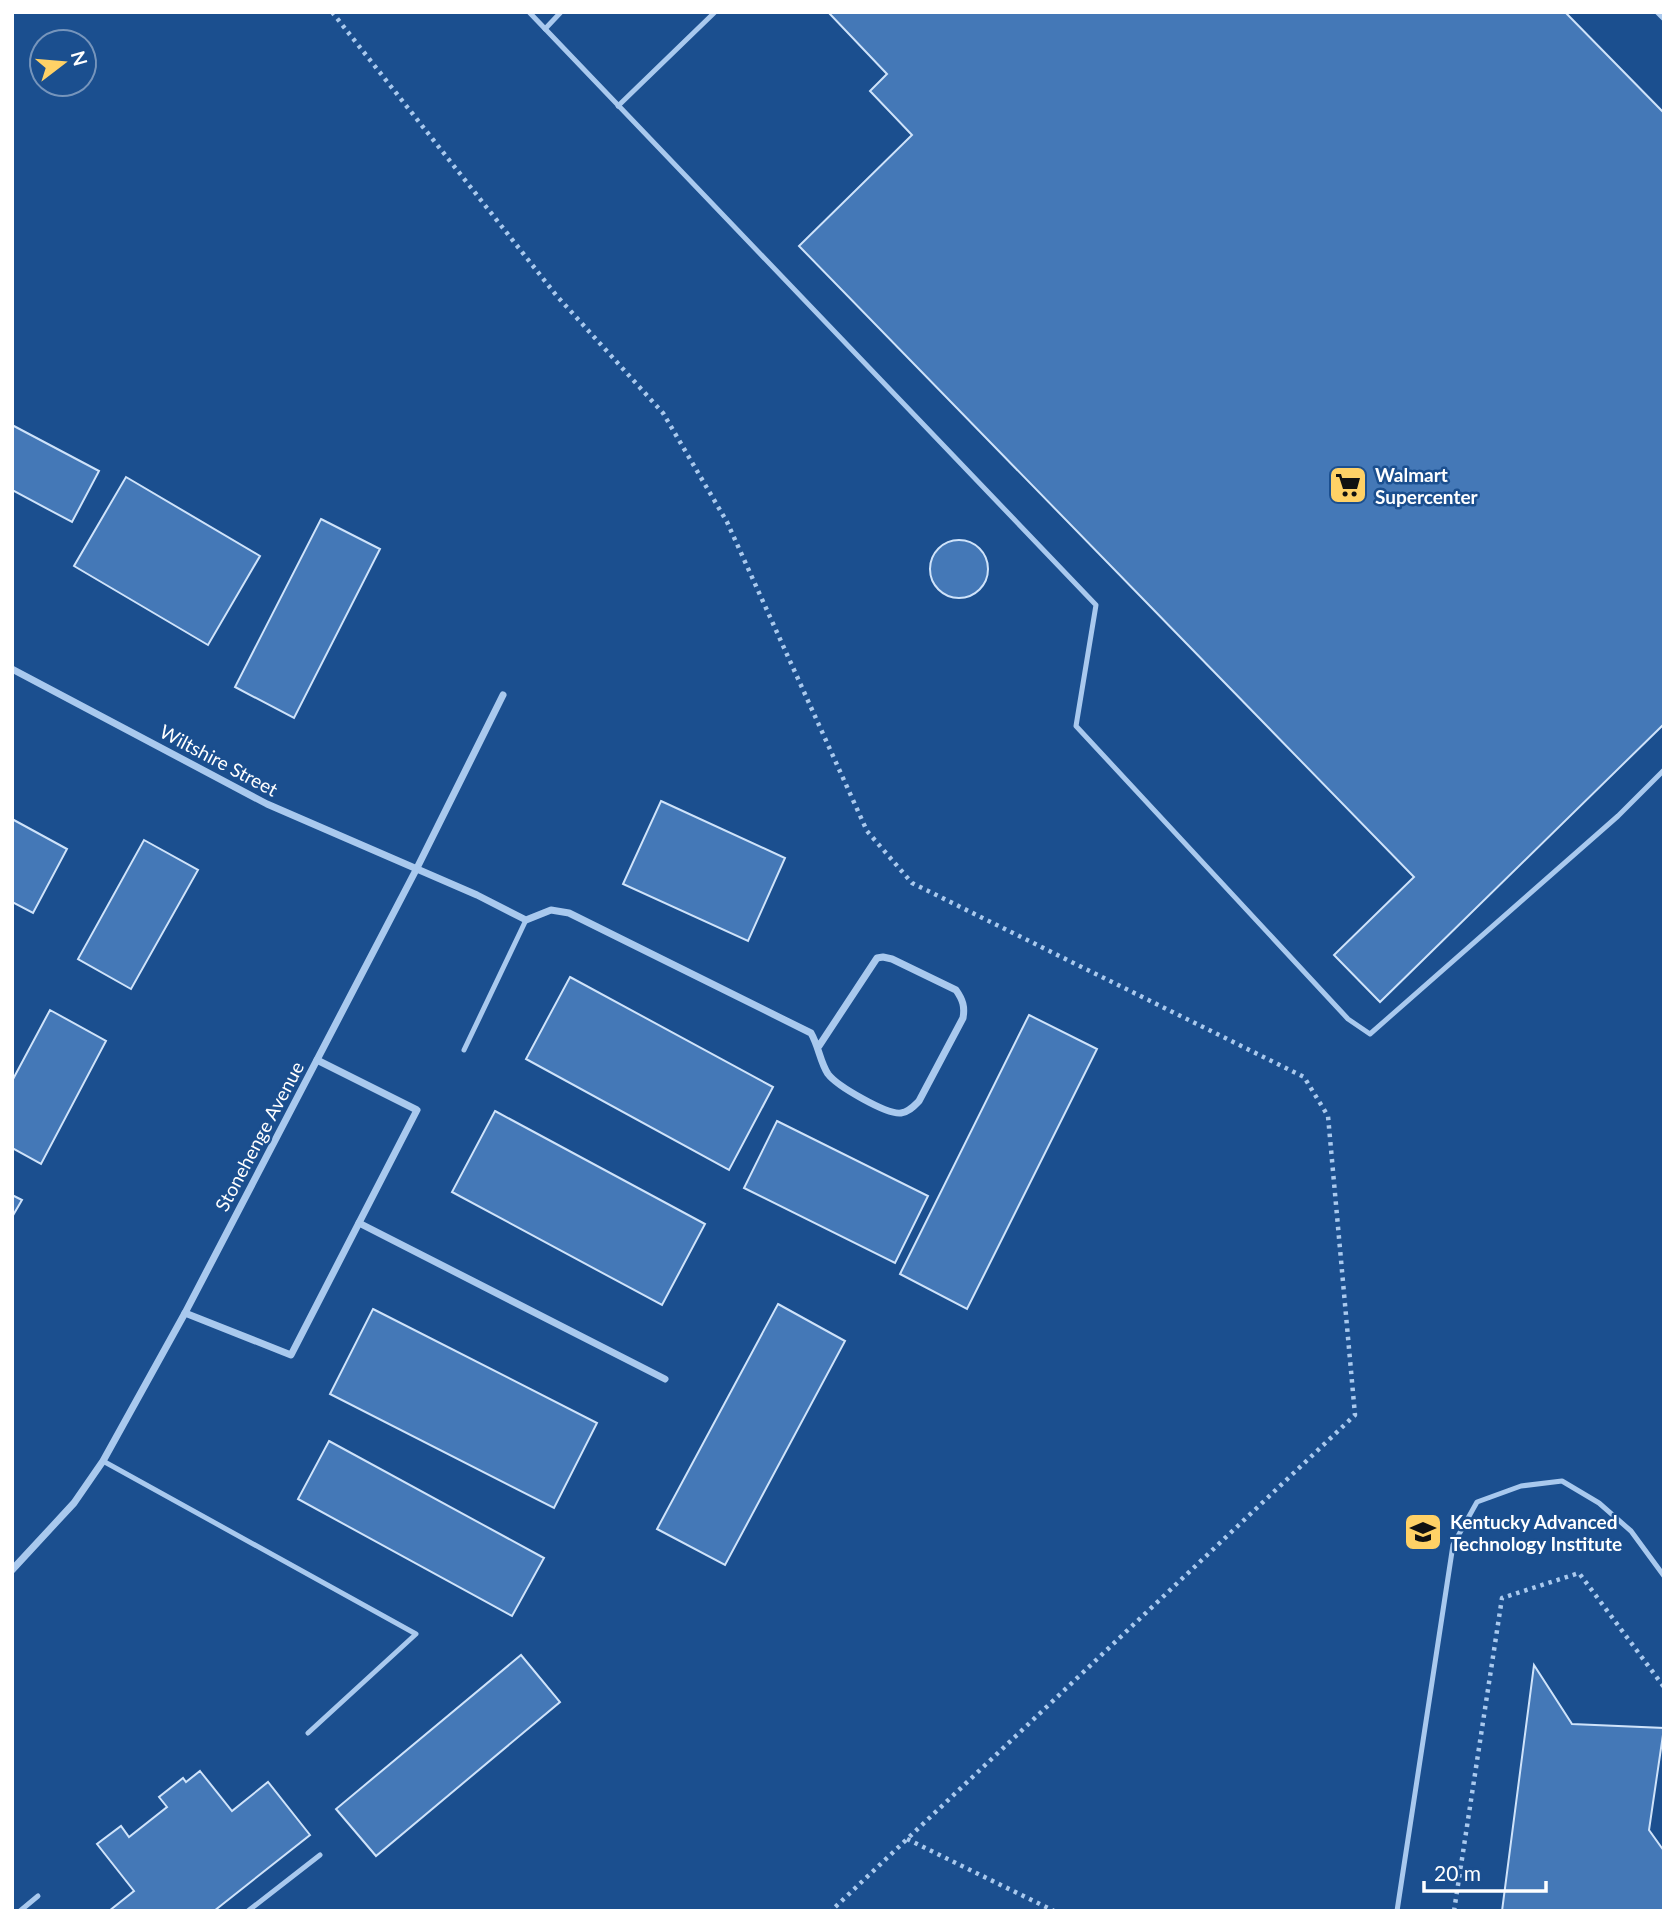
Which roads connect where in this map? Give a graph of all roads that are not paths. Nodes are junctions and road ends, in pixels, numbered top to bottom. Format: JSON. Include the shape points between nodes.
{"nodes":[{"id":1,"x":528,"y":12,"type":"edge"},
{"id":2,"x":561,"y":12,"type":"edge"},
{"id":3,"x":715,"y":12,"type":"edge"},
{"id":4,"x":1657,"y":12,"type":"edge"},
{"id":5,"x":1664,"y":19,"type":"edge"},
{"id":6,"x":545,"y":29,"type":"junction"},
{"id":7,"x":618,"y":106,"type":"junction"},
{"id":8,"x":12,"y":669,"type":"edge"},
{"id":9,"x":503,"y":695,"type":"dead end"},
{"id":10,"x":1664,"y":770,"type":"edge"},
{"id":11,"x":417,"y":868,"type":"junction"},
{"id":12,"x":526,"y":920,"type":"junction"},
{"id":13,"x":819,"y":1046,"type":"junction"},
{"id":14,"x":464,"y":1049,"type":"dead end"},
{"id":15,"x":317,"y":1060,"type":"junction"},
{"id":16,"x":359,"y":1223,"type":"junction"},
{"id":17,"x":184,"y":1313,"type":"junction"},
{"id":18,"x":665,"y":1379,"type":"dead end"},
{"id":19,"x":103,"y":1461,"type":"junction"},
{"id":20,"x":12,"y":1570,"type":"edge"},
{"id":21,"x":1664,"y":1576,"type":"edge"},
{"id":22,"x":308,"y":1733,"type":"dead end"},
{"id":23,"x":320,"y":1856,"type":"dead end"},
{"id":24,"x":38,"y":1896,"type":"dead end"},
{"id":25,"x":20,"y":1911,"type":"edge"},
{"id":26,"x":248,"y":1911,"type":"edge"},
{"id":27,"x":1397,"y":1911,"type":"edge"}],
"edges":[{"from":1,"to":6,"type":"lane"},
{"from":2,"to":6,"type":"lane"},
{"from":3,"to":7,"type":"lane"},
{"from":4,"to":5,"type":"lane"},
{"from":6,"to":7,"type":"lane"},
{"from":7,"to":10,"type":"lane","via":[[1096,605],[1076,726],[1348,1019],[1370,1034]]},
{"from":8,"to":11,"type":"street","name":"Wiltshire Street","via":[[267,804]]},
{"from":9,"to":11,"type":"street","name":"Stonehenge Avenue"},
{"from":11,"to":12,"type":"street","name":"Wiltshire Street"},
{"from":11,"to":15,"type":"street","name":"Stonehenge Avenue"},
{"from":12,"to":13,"type":"street","via":[[551,910],[569,914],[811,1033]]},
{"from":12,"to":14,"type":"lane"},
{"from":13,"to":13,"type":"street","via":[[821,1061],[835,1083],[890,1112],[903,1113],[919,1101],[965,1009],[956,990],[877,958]]},
{"from":15,"to":16,"type":"street","via":[[417,1110]]},
{"from":15,"to":17,"type":"street","name":"Stonehenge Avenue"},
{"from":16,"to":17,"type":"street","via":[[291,1356]]},
{"from":16,"to":18,"type":"street"},
{"from":17,"to":19,"type":"street","name":"Stonehenge Avenue"},
{"from":19,"to":20,"type":"street","name":"Stonehenge Avenue","via":[[74,1503]]},
{"from":19,"to":22,"type":"lane","via":[[416,1634]]},
{"from":21,"to":27,"type":"lane","via":[[1631,1531],[1562,1480],[1521,1486],[1477,1502],[1453,1545]]},
{"from":23,"to":26,"type":"lane"},
{"from":24,"to":25,"type":"lane"}]}
